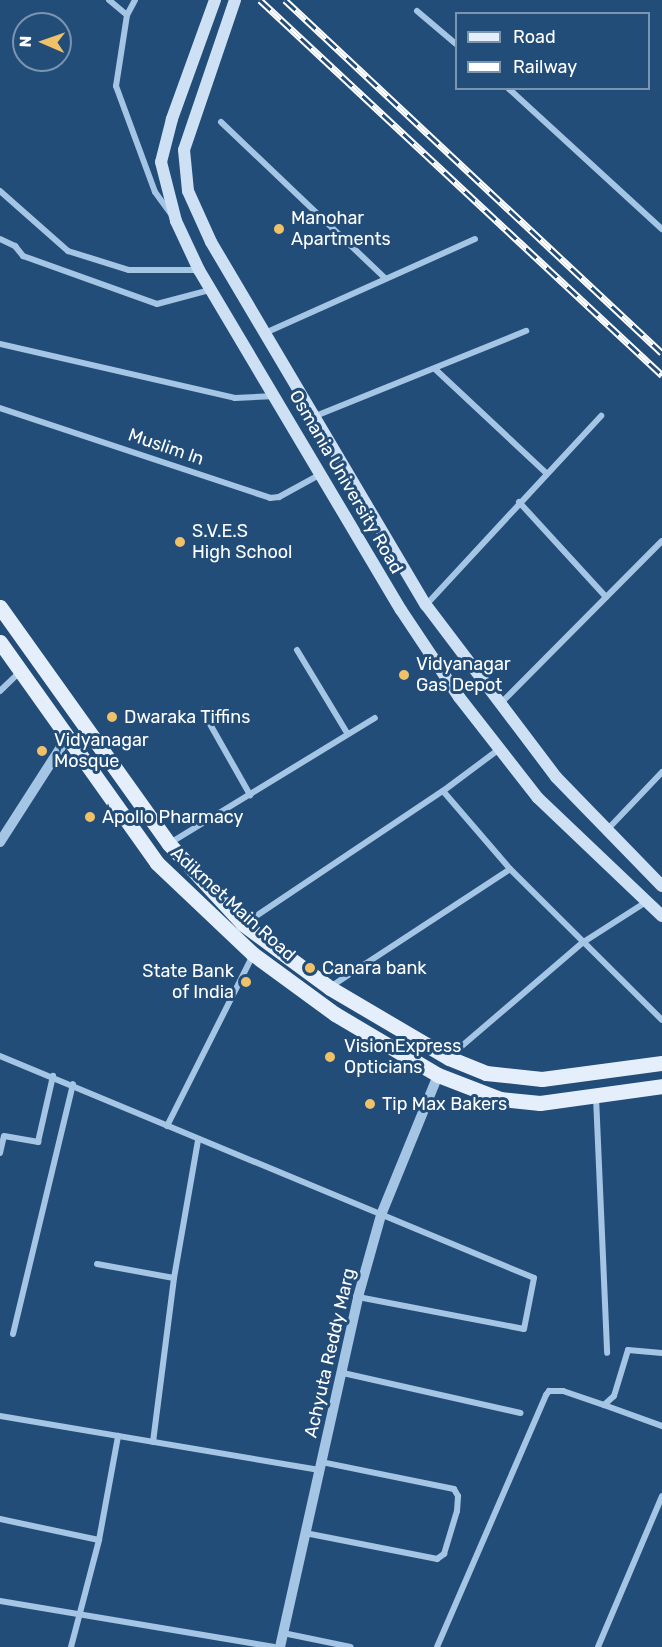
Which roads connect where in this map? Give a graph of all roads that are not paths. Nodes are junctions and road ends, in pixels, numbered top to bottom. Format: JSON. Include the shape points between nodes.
{"nodes":[{"id":1,"x":110,"y":0,"type":"edge"},
{"id":2,"x":135,"y":0,"type":"edge"},
{"id":3,"x":215,"y":0,"type":"edge"},
{"id":4,"x":235,"y":0,"type":"edge"},
{"id":5,"x":417,"y":11,"type":"dead end"},
{"id":6,"x":127,"y":15,"type":"junction"},
{"id":7,"x":455,"y":43,"type":"edge"},
{"id":8,"x":510,"y":90,"type":"edge"},
{"id":9,"x":221,"y":123,"type":"dead end"},
{"id":10,"x":0,"y":191,"type":"edge"},
{"id":11,"x":176,"y":221,"type":"junction"},
{"id":12,"x":662,"y":228,"type":"edge"},
{"id":13,"x":0,"y":239,"type":"edge"},
{"id":14,"x":475,"y":239,"type":"dead end"},
{"id":15,"x":199,"y":270,"type":"junction"},
{"id":16,"x":384,"y":277,"type":"junction"},
{"id":17,"x":210,"y":290,"type":"junction"},
{"id":18,"x":526,"y":331,"type":"dead end"},
{"id":19,"x":265,"y":334,"type":"junction"},
{"id":20,"x":0,"y":344,"type":"edge"},
{"id":21,"x":435,"y":369,"type":"junction"},
{"id":22,"x":275,"y":396,"type":"junction"},
{"id":23,"x":0,"y":408,"type":"edge"},
{"id":24,"x":601,"y":416,"type":"dead end"},
{"id":25,"x":312,"y":417,"type":"junction"},
{"id":26,"x":546,"y":473,"type":"junction"},
{"id":27,"x":319,"y":474,"type":"junction"},
{"id":28,"x":519,"y":502,"type":"junction"},
{"id":29,"x":662,"y":541,"type":"edge"},
{"id":30,"x":606,"y":597,"type":"junction"},
{"id":31,"x":426,"y":605,"type":"junction"},
{"id":32,"x":0,"y":607,"type":"edge"},
{"id":33,"x":0,"y":642,"type":"edge"},
{"id":34,"x":297,"y":650,"type":"dead end"},
{"id":35,"x":20,"y":672,"type":"junction"},
{"id":36,"x":0,"y":691,"type":"edge"},
{"id":37,"x":498,"y":706,"type":"junction"},
{"id":38,"x":202,"y":710,"type":"dead end"},
{"id":39,"x":375,"y":718,"type":"dead end"},
{"id":40,"x":347,"y":733,"type":"junction"},
{"id":41,"x":66,"y":739,"type":"junction"},
{"id":42,"x":498,"y":750,"type":"junction"},
{"id":43,"x":662,"y":772,"type":"edge"},
{"id":44,"x":443,"y":791,"type":"junction"},
{"id":45,"x":250,"y":795,"type":"junction"},
{"id":46,"x":607,"y":831,"type":"junction"},
{"id":47,"x":0,"y":842,"type":"edge"},
{"id":48,"x":169,"y":844,"type":"junction"},
{"id":49,"x":510,"y":869,"type":"junction"},
{"id":50,"x":662,"y":886,"type":"edge"},
{"id":51,"x":646,"y":902,"type":"junction"},
{"id":52,"x":662,"y":916,"type":"edge"},
{"id":53,"x":243,"y":924,"type":"junction"},
{"id":54,"x":582,"y":943,"type":"junction"},
{"id":55,"x":253,"y":954,"type":"junction"},
{"id":56,"x":330,"y":988,"type":"junction"},
{"id":57,"x":662,"y":1020,"type":"edge"},
{"id":58,"x":0,"y":1056,"type":"edge"},
{"id":59,"x":449,"y":1058,"type":"junction"},
{"id":60,"x":662,"y":1063,"type":"edge"},
{"id":61,"x":438,"y":1075,"type":"junction"},
{"id":62,"x":53,"y":1076,"type":"junction"},
{"id":63,"x":73,"y":1084,"type":"junction"},
{"id":64,"x":662,"y":1086,"type":"edge"},
{"id":65,"x":596,"y":1097,"type":"junction"},
{"id":66,"x":167,"y":1126,"type":"junction"},
{"id":67,"x":198,"y":1141,"type":"junction"},
{"id":68,"x":0,"y":1153,"type":"edge"},
{"id":69,"x":381,"y":1215,"type":"junction"},
{"id":70,"x":97,"y":1264,"type":"dead end"},
{"id":71,"x":174,"y":1278,"type":"junction"},
{"id":72,"x":358,"y":1297,"type":"junction"},
{"id":73,"x":12,"y":1334,"type":"dead end"},
{"id":74,"x":607,"y":1353,"type":"dead end"},
{"id":75,"x":662,"y":1353,"type":"edge"},
{"id":76,"x":343,"y":1373,"type":"junction"},
{"id":77,"x":604,"y":1405,"type":"junction"},
{"id":78,"x":521,"y":1413,"type":"dead end"},
{"id":79,"x":0,"y":1416,"type":"edge"},
{"id":80,"x":662,"y":1426,"type":"edge"},
{"id":81,"x":118,"y":1436,"type":"junction"},
{"id":82,"x":153,"y":1442,"type":"junction"},
{"id":83,"x":320,"y":1466,"type":"junction"},
{"id":84,"x":662,"y":1496,"type":"edge"},
{"id":85,"x":0,"y":1519,"type":"edge"},
{"id":86,"x":305,"y":1533,"type":"junction"},
{"id":87,"x":99,"y":1540,"type":"junction"},
{"id":88,"x":0,"y":1601,"type":"edge"},
{"id":89,"x":77,"y":1614,"type":"junction"},
{"id":90,"x":283,"y":1633,"type":"junction"},
{"id":91,"x":70,"y":1647,"type":"edge"},
{"id":92,"x":274,"y":1647,"type":"edge"},
{"id":93,"x":280,"y":1647,"type":"edge"},
{"id":94,"x":351,"y":1647,"type":"edge"},
{"id":95,"x":436,"y":1647,"type":"edge"},
{"id":96,"x":598,"y":1647,"type":"edge"}],
"edges":[{"from":1,"to":6,"type":"street"},
{"from":2,"to":6,"type":"street"},
{"from":3,"to":11,"type":"main road","name":"Osmania University Road","via":[[161,162]]},
{"from":4,"to":19,"type":"main road","name":"Osmania University Road","via":[[184,150],[188,191],[211,242]]},
{"from":5,"to":7,"type":"street"},
{"from":6,"to":11,"type":"street","via":[[116,86],[155,192]]},
{"from":8,"to":12,"type":"street"},
{"from":9,"to":16,"type":"street"},
{"from":10,"to":15,"type":"street","via":[[68,251],[129,270]]},
{"from":11,"to":15,"type":"main road","name":"Osmania University Road"},
{"from":13,"to":17,"type":"street","via":[[23,256],[157,304]]},
{"from":14,"to":16,"type":"street"},
{"from":15,"to":17,"type":"main road","name":"Osmania University Road"},
{"from":16,"to":19,"type":"street"},
{"from":17,"to":22,"type":"main road","name":"Osmania University Road"},
{"from":18,"to":21,"type":"street"},
{"from":19,"to":25,"type":"main road","name":"Osmania University Road"},
{"from":20,"to":22,"type":"street","via":[[235,398]]},
{"from":21,"to":25,"type":"street"},
{"from":21,"to":26,"type":"street"},
{"from":22,"to":27,"type":"main road","name":"Osmania University Road"},
{"from":23,"to":27,"type":"street","name":"Muslim ln","via":[[270,498],[279,497]]},
{"from":24,"to":26,"type":"street"},
{"from":25,"to":31,"type":"main road","name":"Osmania University Road"},
{"from":26,"to":28,"type":"street"},
{"from":27,"to":42,"type":"main road","name":"Osmania University Road","via":[[401,610]]},
{"from":28,"to":30,"type":"street"},
{"from":28,"to":31,"type":"street"},
{"from":29,"to":30,"type":"street"},
{"from":30,"to":37,"type":"street"},
{"from":31,"to":37,"type":"main road","name":"Osmania University Road"},
{"from":32,"to":48,"type":"main road","name":"Adikmet Main Road"},
{"from":33,"to":35,"type":"main road","name":"Adikmet Main Road"},
{"from":34,"to":40,"type":"street"},
{"from":35,"to":36,"type":"street"},
{"from":35,"to":41,"type":"main road","name":"Adikmet Main Road"},
{"from":37,"to":46,"type":"main road","name":"Osmania University Road"},
{"from":38,"to":45,"type":"street"},
{"from":39,"to":40,"type":"street"},
{"from":40,"to":45,"type":"street"},
{"from":41,"to":47,"type":"street"},
{"from":41,"to":55,"type":"main road","name":"Adikmet Main Road","via":[[157,863]]},
{"from":42,"to":44,"type":"street"},
{"from":42,"to":51,"type":"main road","name":"Osmania University Road","via":[[538,798]]},
{"from":43,"to":46,"type":"street"},
{"from":44,"to":49,"type":"street"},
{"from":44,"to":53,"type":"street"},
{"from":45,"to":48,"type":"street"},
{"from":46,"to":50,"type":"main road","name":"Osmania University Road"},
{"from":48,"to":53,"type":"main road","name":"Adikmet Main Road"},
{"from":49,"to":54,"type":"street"},
{"from":49,"to":56,"type":"street"},
{"from":51,"to":52,"type":"main road","name":"Osmania University Road"},
{"from":51,"to":54,"type":"street"},
{"from":53,"to":56,"type":"main road","name":"Adikmet Main Road"},
{"from":54,"to":57,"type":"street"},
{"from":54,"to":59,"type":"street"},
{"from":55,"to":61,"type":"main road","name":"Adikmet Main Road","via":[[335,1014]]},
{"from":55,"to":66,"type":"street"},
{"from":56,"to":59,"type":"main road","name":"Adikmet Main Road"},
{"from":58,"to":62,"type":"street"},
{"from":59,"to":60,"type":"main road","name":"Adikmet Main Road","via":[[486,1073],[542,1079]]},
{"from":61,"to":65,"type":"main road","name":"Adikmet Main Road","via":[[483,1094],[519,1102]]},
{"from":61,"to":69,"type":"street","name":"Achyuta Reddy Marg"},
{"from":62,"to":63,"type":"street"},
{"from":62,"to":68,"type":"street","via":[[38,1142],[4,1136]]},
{"from":63,"to":66,"type":"street"},
{"from":63,"to":73,"type":"street"},
{"from":64,"to":65,"type":"main road","name":"Adikmet Main Road"},
{"from":65,"to":74,"type":"street"},
{"from":66,"to":67,"type":"street"},
{"from":67,"to":69,"type":"street"},
{"from":67,"to":71,"type":"street"},
{"from":69,"to":72,"type":"street","name":"Achyuta Reddy Marg"},
{"from":69,"to":72,"type":"street","via":[[534,1278],[524,1329]]},
{"from":70,"to":71,"type":"street"},
{"from":71,"to":82,"type":"street"},
{"from":72,"to":76,"type":"street","name":"Achyuta Reddy Marg"},
{"from":75,"to":77,"type":"street","via":[[628,1350],[614,1395]]},
{"from":76,"to":78,"type":"street"},
{"from":76,"to":83,"type":"street","name":"Achyuta Reddy Marg"},
{"from":77,"to":80,"type":"street"},
{"from":77,"to":95,"type":"street","via":[[563,1390],[546,1395]]},
{"from":79,"to":81,"type":"street"},
{"from":81,"to":82,"type":"street"},
{"from":81,"to":87,"type":"street"},
{"from":82,"to":83,"type":"street"},
{"from":83,"to":86,"type":"street","name":"Achyuta Reddy Marg"},
{"from":83,"to":86,"type":"street","via":[[454,1489],[458,1496],[457,1511],[444,1554],[437,1559]]},
{"from":84,"to":96,"type":"street"},
{"from":85,"to":87,"type":"street"},
{"from":86,"to":90,"type":"street","name":"Achyuta Reddy Marg"},
{"from":87,"to":89,"type":"street"},
{"from":88,"to":89,"type":"street"},
{"from":89,"to":91,"type":"street"},
{"from":89,"to":92,"type":"street"},
{"from":90,"to":93,"type":"street","name":"Achyuta Reddy Marg"},
{"from":90,"to":94,"type":"street"}]}
